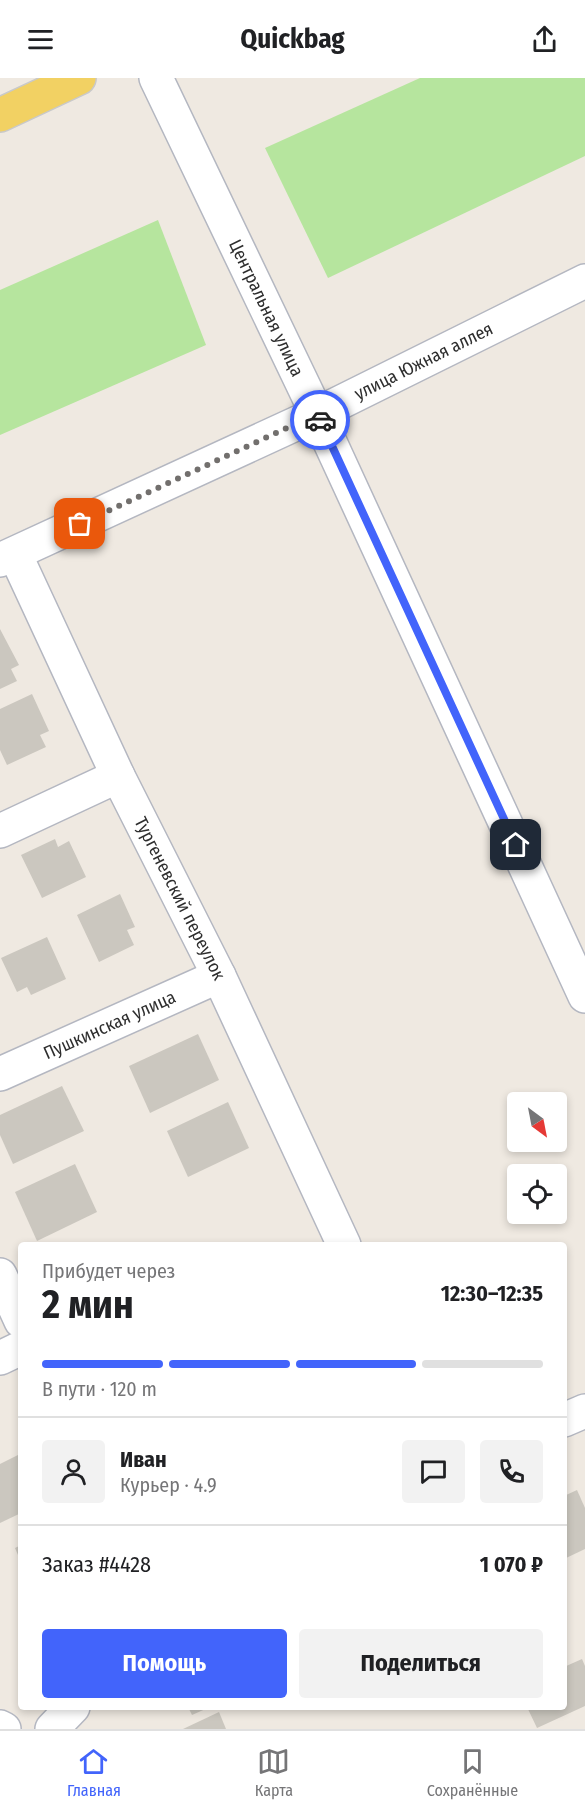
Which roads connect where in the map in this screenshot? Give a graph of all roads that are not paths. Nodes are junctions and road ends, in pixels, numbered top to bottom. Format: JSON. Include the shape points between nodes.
{"nodes":[{"id":1,"x":79,"y":78,"type":"edge"},
{"id":2,"x":156,"y":78,"type":"edge"},
{"id":3,"x":0,"y":115,"type":"edge"},
{"id":4,"x":585,"y":281,"type":"edge"},
{"id":5,"x":317,"y":414,"type":"junction"},
{"id":6,"x":7,"y":557,"type":"edge"},
{"id":7,"x":118,"y":776,"type":"junction"},
{"id":8,"x":0,"y":831,"type":"edge"},
{"id":9,"x":219,"y":976,"type":"junction"},
{"id":10,"x":585,"y":996,"type":"edge"},
{"id":11,"x":0,"y":1074,"type":"edge"},
{"id":12,"x":343,"y":1242,"type":"edge"},
{"id":13,"x":0,"y":1275,"type":"edge"},
{"id":14,"x":18,"y":1314,"type":"edge"},
{"id":15,"x":18,"y":1349,"type":"edge"},
{"id":16,"x":0,"y":1358,"type":"edge"},
{"id":17,"x":585,"y":1411,"type":"edge"},
{"id":18,"x":567,"y":1419,"type":"edge"},
{"id":19,"x":70,"y":1710,"type":"edge"},
{"id":20,"x":52,"y":1729,"type":"edge"}],
"edges":[{"from":1,"to":3,"type":"main road"},
{"from":2,"to":5,"type":"street","name":"Центральная улица"},
{"from":4,"to":5,"type":"street","name":"улица Южная аллея"},
{"from":5,"to":6,"type":"street","name":"улица Южная аллея"},
{"from":5,"to":10,"type":"street","name":"Центральная улица"},
{"from":6,"to":7,"type":"street","name":"Тургеневский переулок"},
{"from":7,"to":8,"type":"street"},
{"from":7,"to":9,"type":"street","name":"Тургеневский переулок"},
{"from":9,"to":11,"type":"street","name":"Пушкинская улица"},
{"from":9,"to":12,"type":"street","name":"Тургеневский переулок"},
{"from":13,"to":14,"type":"street"},
{"from":15,"to":16,"type":"street"},
{"from":17,"to":18,"type":"street"},
{"from":19,"to":20,"type":"street"}]}
